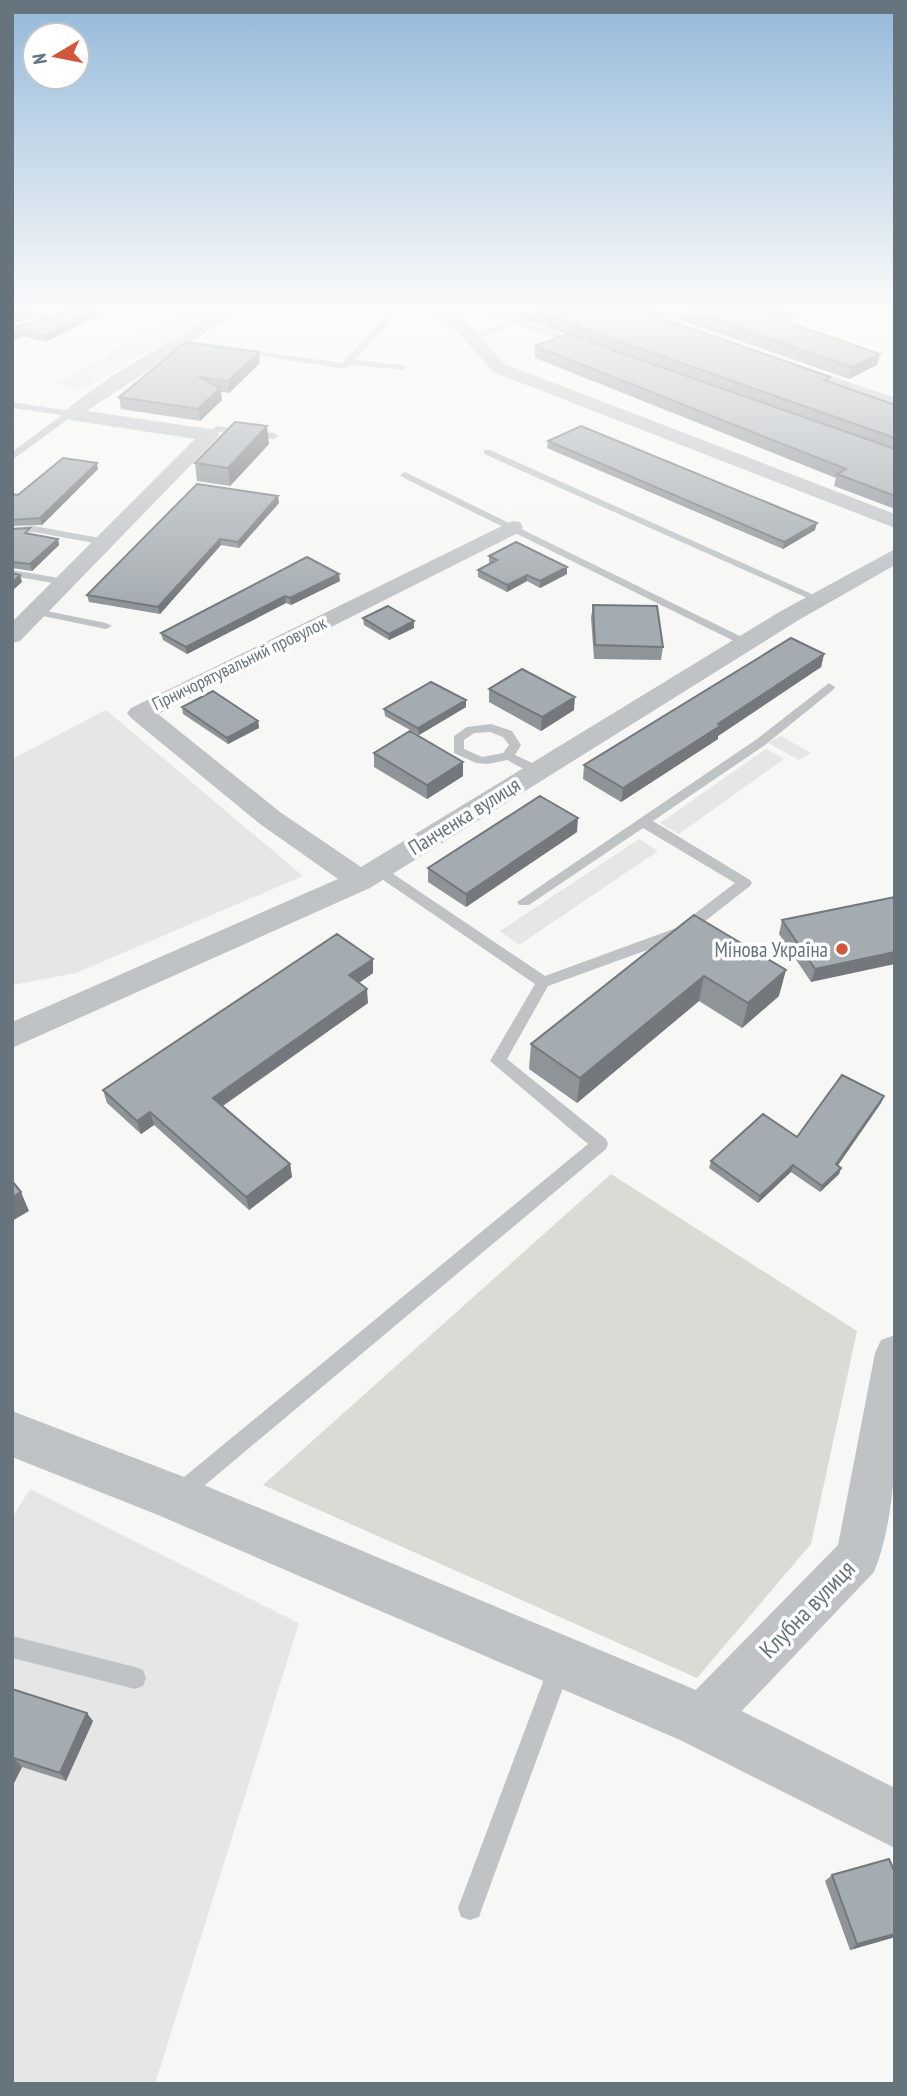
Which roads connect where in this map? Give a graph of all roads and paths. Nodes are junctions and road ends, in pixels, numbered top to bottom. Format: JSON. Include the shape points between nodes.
{"nodes":[{"id":1,"x":43,"y":410,"type":"edge"},
{"id":2,"x":77,"y":410,"type":"edge"},
{"id":3,"x":607,"y":410,"type":"edge"},
{"id":4,"x":70,"y":414,"type":"junction"},
{"id":5,"x":211,"y":435,"type":"junction"},
{"id":6,"x":274,"y":436,"type":"dead end"},
{"id":7,"x":487,"y":452,"type":"dead end"},
{"id":8,"x":12,"y":457,"type":"edge"},
{"id":9,"x":405,"y":475,"type":"dead end"},
{"id":10,"x":895,"y":522,"type":"edge"},
{"id":11,"x":512,"y":527,"type":"junction"},
{"id":12,"x":12,"y":531,"type":"edge"},
{"id":13,"x":106,"y":542,"type":"junction"},
{"id":14,"x":895,"y":556,"type":"edge"},
{"id":15,"x":12,"y":573,"type":"edge"},
{"id":16,"x":65,"y":582,"type":"junction"},
{"id":17,"x":818,"y":599,"type":"junction"},
{"id":18,"x":37,"y":612,"type":"junction"},
{"id":19,"x":106,"y":626,"type":"dead end"},
{"id":20,"x":12,"y":636,"type":"edge"},
{"id":21,"x":746,"y":643,"type":"junction"},
{"id":22,"x":829,"y":687,"type":"dead end"},
{"id":23,"x":508,"y":756,"type":"dead end"},
{"id":24,"x":538,"y":771,"type":"junction"},
{"id":25,"x":644,"y":822,"type":"junction"},
{"id":26,"x":369,"y":875,"type":"junction"},
{"id":27,"x":524,"y":902,"type":"dead end"},
{"id":28,"x":544,"y":982,"type":"junction"},
{"id":29,"x":12,"y":1036,"type":"edge"},
{"id":30,"x":895,"y":1353,"type":"edge"},
{"id":31,"x":12,"y":1434,"type":"edge"},
{"id":32,"x":174,"y":1497,"type":"junction"},
{"id":33,"x":12,"y":1647,"type":"edge"},
{"id":34,"x":562,"y":1661,"type":"junction"},
{"id":35,"x":135,"y":1678,"type":"dead end"},
{"id":36,"x":701,"y":1720,"type":"junction"},
{"id":37,"x":895,"y":1819,"type":"edge"},
{"id":38,"x":470,"y":1908,"type":"dead end"}],
"edges":[{"from":1,"to":4,"type":"lane"},
{"from":2,"to":4,"type":"street"},
{"from":3,"to":10,"type":"street"},
{"from":4,"to":5,"type":"street"},
{"from":4,"to":8,"type":"lane"},
{"from":5,"to":6,"type":"lane","via":[[217,429]]},
{"from":5,"to":13,"type":"street"},
{"from":7,"to":17,"type":"lane"},
{"from":9,"to":11,"type":"lane"},
{"from":11,"to":21,"type":"lane"},
{"from":11,"to":26,"type":"street","name":"Гірничорятувальний провулок","via":[[140,713],[270,818]]},
{"from":12,"to":13,"type":"lane","via":[[34,529]]},
{"from":13,"to":16,"type":"street"},
{"from":14,"to":17,"type":"street","name":"Панченка вулиця"},
{"from":15,"to":16,"type":"lane"},
{"from":16,"to":18,"type":"street"},
{"from":17,"to":21,"type":"street","name":"Панченка вулиця"},
{"from":18,"to":19,"type":"lane"},
{"from":18,"to":20,"type":"street"},
{"from":21,"to":24,"type":"street","name":"Панченка вулиця"},
{"from":22,"to":25,"type":"lane","via":[[761,743]]},
{"from":23,"to":24,"type":"lane"},
{"from":24,"to":26,"type":"street","name":"Панченка вулиця"},
{"from":25,"to":27,"type":"lane"},
{"from":25,"to":28,"type":"lane","via":[[746,883],[681,932]]},
{"from":26,"to":28,"type":"lane"},
{"from":26,"to":29,"type":"street","name":"Панченка вулиця"},
{"from":28,"to":32,"type":"lane","via":[[498,1061],[600,1144]]},
{"from":30,"to":36,"type":"street","name":"Клубна вулиця","via":[[858,1556]]},
{"from":31,"to":32,"type":"street"},
{"from":32,"to":34,"type":"street"},
{"from":33,"to":35,"type":"lane"},
{"from":34,"to":36,"type":"street"},
{"from":34,"to":38,"type":"lane"},
{"from":36,"to":37,"type":"street"}]}
